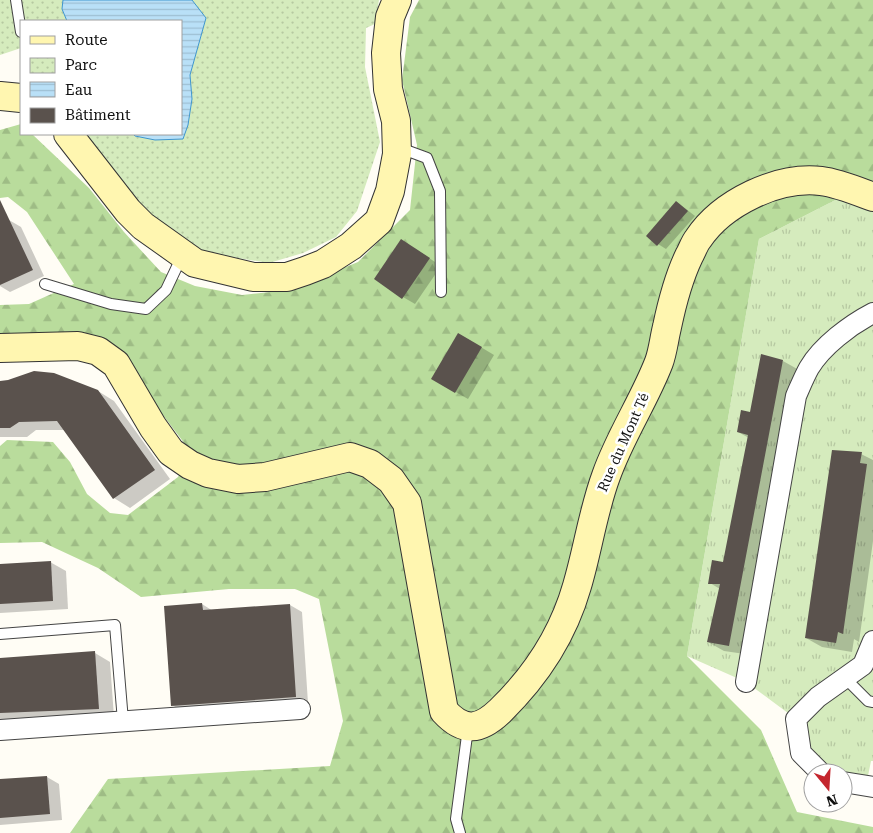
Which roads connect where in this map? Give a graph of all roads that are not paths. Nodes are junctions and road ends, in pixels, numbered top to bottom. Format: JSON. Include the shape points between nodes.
{"nodes":[{"id":1,"x":16,"y":0,"type":"edge"},
{"id":2,"x":397,"y":0,"type":"edge"},
{"id":3,"x":20,"y":26,"type":"edge"},
{"id":4,"x":0,"y":96,"type":"edge"},
{"id":5,"x":20,"y":98,"type":"edge"},
{"id":6,"x":69,"y":135,"type":"edge"},
{"id":7,"x":396,"y":147,"type":"junction"},
{"id":8,"x":873,"y":197,"type":"edge"},
{"id":9,"x":182,"y":255,"type":"junction"},
{"id":10,"x":45,"y":284,"type":"dead end"},
{"id":11,"x":441,"y":292,"type":"dead end"},
{"id":12,"x":873,"y":313,"type":"edge"},
{"id":13,"x":0,"y":348,"type":"edge"},
{"id":14,"x":0,"y":634,"type":"edge"},
{"id":15,"x":873,"y":641,"type":"edge"},
{"id":16,"x":845,"y":678,"type":"junction"},
{"id":17,"x":746,"y":682,"type":"dead end"},
{"id":18,"x":873,"y":702,"type":"edge"},
{"id":19,"x":300,"y":710,"type":"dead end"},
{"id":20,"x":123,"y":721,"type":"junction"},
{"id":21,"x":468,"y":728,"type":"junction"},
{"id":22,"x":0,"y":730,"type":"edge"},
{"id":23,"x":811,"y":763,"type":"edge"},
{"id":24,"x":853,"y":784,"type":"edge"},
{"id":25,"x":873,"y":787,"type":"edge"},
{"id":26,"x":460,"y":833,"type":"edge"}],
"edges":[{"from":1,"to":3,"type":"lane"},
{"from":2,"to":7,"type":"street","via":[[390,17],[386,54],[388,89],[396,121]]},
{"from":4,"to":5,"type":"street"},
{"from":6,"to":9,"type":"street","via":[[128,211]]},
{"from":7,"to":9,"type":"street","via":[[390,191],[379,221],[351,246],[322,264],[287,278],[253,277],[195,263]]},
{"from":7,"to":11,"type":"lane","via":[[427,158],[440,191]]},
{"from":8,"to":21,"type":"street","name":"Rue du Mont Té","via":[[821,181],[770,187],[718,216],[698,239],[681,274],[659,360],[606,475],[564,623],[550,652],[519,693],[489,722]]},
{"from":9,"to":10,"type":"lane","via":[[166,290],[146,309],[111,304]]},
{"from":12,"to":17,"type":"street","via":[[833,340],[809,367],[796,396]]},
{"from":13,"to":21,"type":"street","via":[[78,346],[98,352],[116,364],[171,452],[208,473],[238,479],[265,477],[350,457],[370,464],[391,480],[407,504],[444,712],[453,722]]},
{"from":14,"to":20,"type":"lane","via":[[115,626]]},
{"from":15,"to":16,"type":"street","via":[[863,665]]},
{"from":16,"to":18,"type":"lane"},
{"from":16,"to":23,"type":"street","via":[[818,697],[796,719],[801,753]]},
{"from":19,"to":20,"type":"street"},
{"from":20,"to":22,"type":"street"},
{"from":21,"to":26,"type":"lane","via":[[456,819]]},
{"from":24,"to":25,"type":"street"}]}
